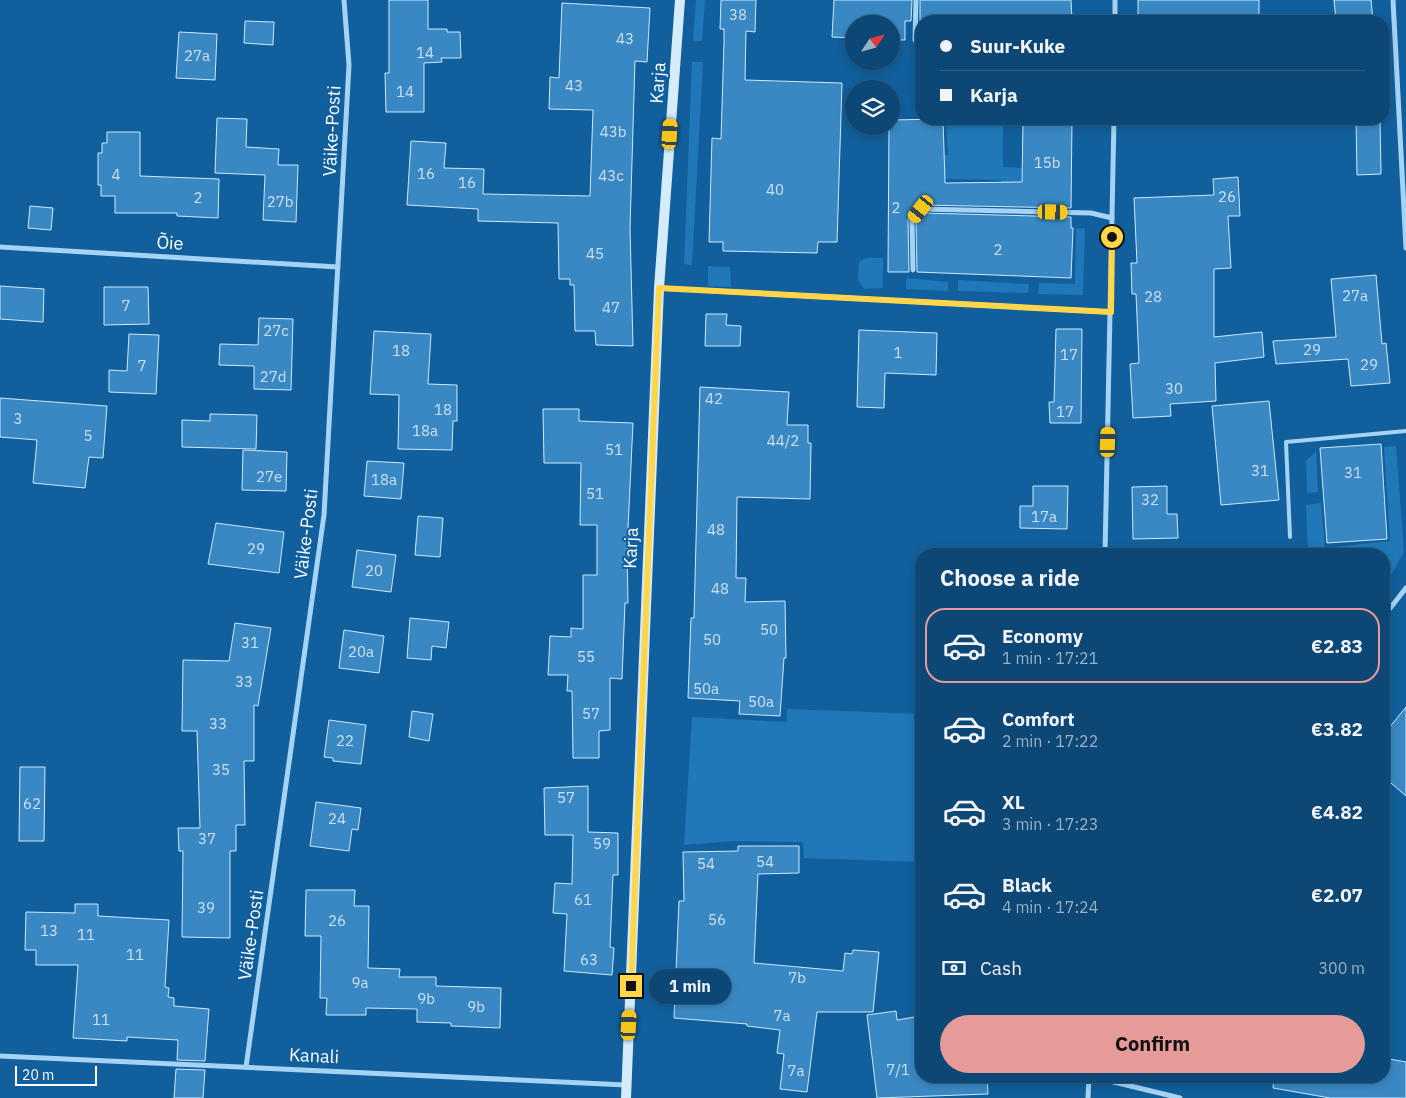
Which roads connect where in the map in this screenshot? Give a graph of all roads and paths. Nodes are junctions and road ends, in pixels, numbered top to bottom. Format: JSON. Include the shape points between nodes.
{"nodes":[{"id":1,"x":344,"y":0,"type":"edge"},
{"id":2,"x":680,"y":0,"type":"edge"},
{"id":3,"x":916,"y":0,"type":"edge"},
{"id":4,"x":1115,"y":0,"type":"edge"},
{"id":5,"x":1393,"y":0,"type":"edge"},
{"id":6,"x":916,"y":15,"type":"edge"},
{"id":7,"x":1115,"y":15,"type":"edge"},
{"id":8,"x":1114,"y":125,"type":"edge"},
{"id":9,"x":1404,"y":190,"type":"edge"},
{"id":10,"x":1112,"y":218,"type":"junction"},
{"id":11,"x":0,"y":247,"type":"edge"},
{"id":12,"x":1406,"y":248,"type":"edge"},
{"id":13,"x":338,"y":267,"type":"junction"},
{"id":14,"x":912,"y":270,"type":"dead end"},
{"id":15,"x":659,"y":288,"type":"junction"},
{"id":16,"x":1111,"y":312,"type":"junction"},
{"id":17,"x":1406,"y":431,"type":"edge"},
{"id":18,"x":1290,"y":538,"type":"dead end"},
{"id":19,"x":1105,"y":548,"type":"edge"},
{"id":20,"x":1406,"y":588,"type":"edge"},
{"id":21,"x":1390,"y":608,"type":"edge"},
{"id":22,"x":0,"y":1056,"type":"edge"},
{"id":23,"x":246,"y":1067,"type":"junction"},
{"id":24,"x":1089,"y":1083,"type":"edge"},
{"id":25,"x":1118,"y":1083,"type":"edge"},
{"id":26,"x":626,"y":1084,"type":"junction"},
{"id":27,"x":626,"y":1098,"type":"edge"},
{"id":28,"x":1088,"y":1098,"type":"edge"},
{"id":29,"x":1180,"y":1098,"type":"edge"}],
"edges":[{"from":1,"to":13,"type":"street","name":"Väike-Posti","via":[[349,65]]},
{"from":2,"to":15,"type":"street","name":"Karja"},
{"from":3,"to":6,"type":"street"},
{"from":4,"to":7,"type":"street"},
{"from":5,"to":9,"type":"street"},
{"from":8,"to":10,"type":"street"},
{"from":9,"to":12,"type":"street"},
{"from":10,"to":14,"type":"street","via":[[1091,212],[921,209],[912,220]]},
{"from":10,"to":16,"type":"street"},
{"from":11,"to":13,"type":"street","name":"Õie"},
{"from":13,"to":23,"type":"street","name":"Väike-Posti","via":[[324,515]]},
{"from":15,"to":16,"type":"street"},
{"from":15,"to":26,"type":"street","name":"Karja"},
{"from":16,"to":19,"type":"street"},
{"from":17,"to":18,"type":"lane","via":[[1286,442]]},
{"from":20,"to":21,"type":"street"},
{"from":22,"to":23,"type":"street","name":"Kanali"},
{"from":23,"to":26,"type":"street","name":"Kanali"},
{"from":24,"to":28,"type":"street"},
{"from":25,"to":29,"type":"street"},
{"from":26,"to":27,"type":"street","name":"Karja"}]}
